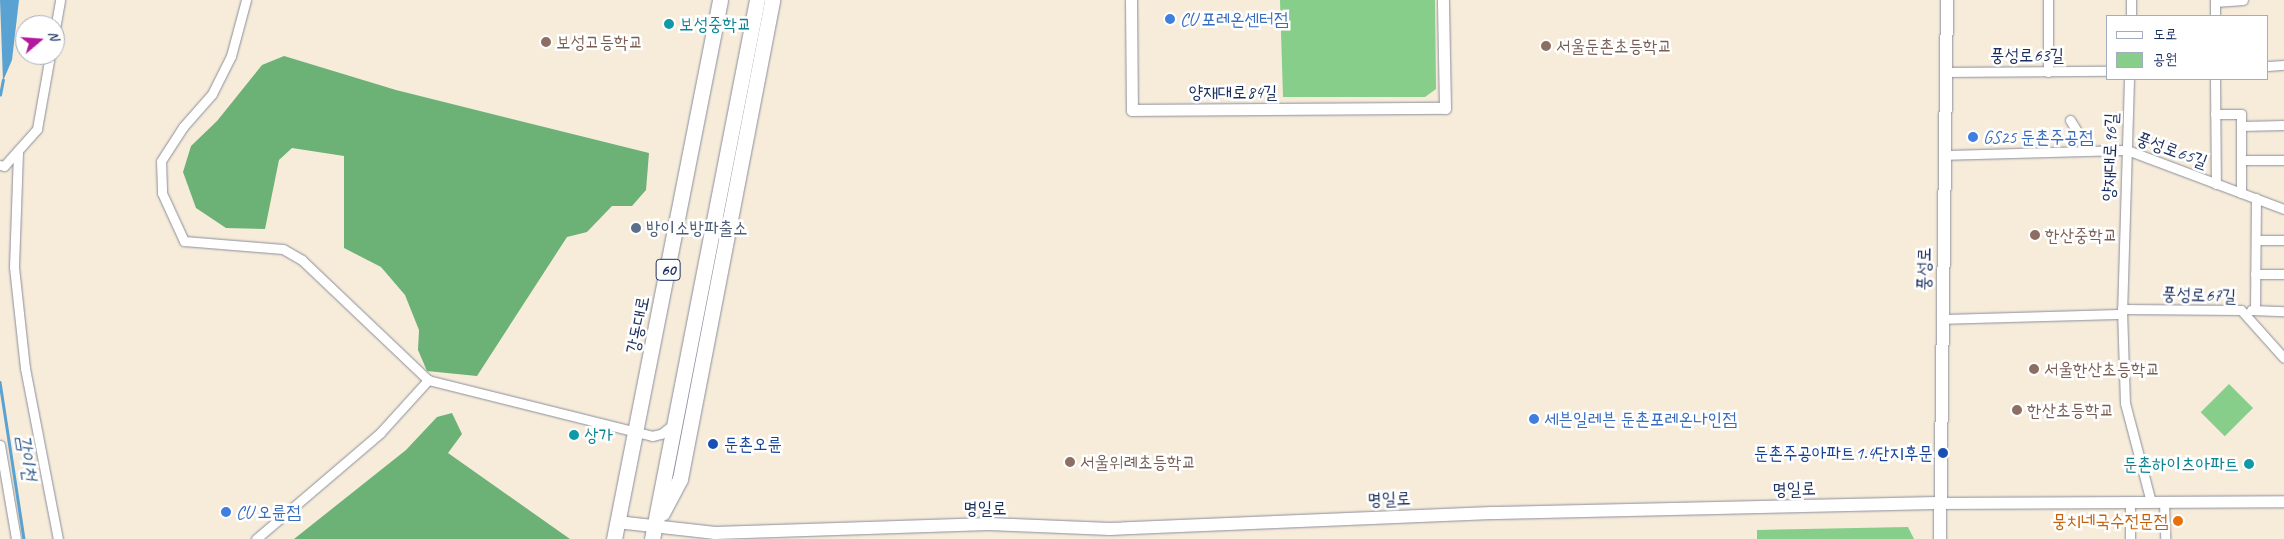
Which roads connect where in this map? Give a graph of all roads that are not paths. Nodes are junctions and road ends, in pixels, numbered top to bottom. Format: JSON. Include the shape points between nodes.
{"nodes":[{"id":1,"x":60,"y":0,"type":"edge"},
{"id":2,"x":246,"y":0,"type":"edge"},
{"id":3,"x":720,"y":0,"type":"edge"},
{"id":4,"x":757,"y":0,"type":"edge"},
{"id":5,"x":772,"y":0,"type":"edge"},
{"id":6,"x":1131,"y":0,"type":"edge"},
{"id":7,"x":1443,"y":0,"type":"edge"},
{"id":8,"x":1947,"y":0,"type":"edge"},
{"id":9,"x":2048,"y":0,"type":"edge"},
{"id":10,"x":2131,"y":0,"type":"edge"},
{"id":11,"x":2243,"y":0,"type":"edge"},
{"id":12,"x":2215,"y":1,"type":"edge"},
{"id":13,"x":57,"y":15,"type":"edge"},
{"id":14,"x":2131,"y":15,"type":"edge"},
{"id":15,"x":2215,"y":15,"type":"edge"},
{"id":16,"x":48,"y":65,"type":"edge"},
{"id":17,"x":2284,"y":65,"type":"edge"},
{"id":18,"x":2269,"y":66,"type":"edge"},
{"id":19,"x":2106,"y":71,"type":"edge"},
{"id":20,"x":1946,"y":72,"type":"junction"},
{"id":21,"x":2048,"y":72,"type":"junction"},
{"id":22,"x":2129,"y":80,"type":"edge"},
{"id":23,"x":2215,"y":80,"type":"edge"},
{"id":24,"x":2215,"y":114,"type":"junction"},
{"id":25,"x":2070,"y":120,"type":"dead end"},
{"id":26,"x":2284,"y":125,"type":"edge"},
{"id":27,"x":2241,"y":126,"type":"junction"},
{"id":28,"x":2127,"y":150,"type":"junction"},
{"id":29,"x":2089,"y":151,"type":"junction"},
{"id":30,"x":18,"y":152,"type":"junction"},
{"id":31,"x":1944,"y":155,"type":"junction"},
{"id":32,"x":2241,"y":160,"type":"junction"},
{"id":33,"x":2284,"y":160,"type":"edge"},
{"id":34,"x":2,"y":165,"type":"edge"},
{"id":35,"x":2216,"y":184,"type":"junction"},
{"id":36,"x":2241,"y":193,"type":"junction"},
{"id":37,"x":2256,"y":198,"type":"junction"},
{"id":38,"x":2284,"y":209,"type":"edge"},
{"id":39,"x":2256,"y":240,"type":"junction"},
{"id":40,"x":2284,"y":240,"type":"edge"},
{"id":41,"x":2255,"y":274,"type":"junction"},
{"id":42,"x":2284,"y":274,"type":"edge"},
{"id":43,"x":2241,"y":310,"type":"junction"},
{"id":44,"x":2255,"y":310,"type":"junction"},
{"id":45,"x":2284,"y":310,"type":"edge"},
{"id":46,"x":2122,"y":311,"type":"junction"},
{"id":47,"x":1941,"y":320,"type":"junction"},
{"id":48,"x":2284,"y":358,"type":"edge"},
{"id":49,"x":428,"y":380,"type":"junction"},
{"id":50,"x":675,"y":422,"type":"junction"},
{"id":51,"x":637,"y":430,"type":"junction"},
{"id":52,"x":0,"y":445,"type":"edge"},
{"id":53,"x":2284,"y":501,"type":"edge"},
{"id":54,"x":2130,"y":502,"type":"junction"},
{"id":55,"x":2150,"y":502,"type":"junction"},
{"id":56,"x":2164,"y":502,"type":"junction"},
{"id":57,"x":1941,"y":503,"type":"junction"},
{"id":58,"x":617,"y":522,"type":"junction"},
{"id":59,"x":653,"y":533,"type":"edge"},
{"id":60,"x":16,"y":539,"type":"edge"},
{"id":61,"x":58,"y":539,"type":"edge"},
{"id":62,"x":256,"y":539,"type":"edge"},
{"id":63,"x":614,"y":539,"type":"edge"},
{"id":64,"x":1940,"y":539,"type":"edge"},
{"id":65,"x":2130,"y":539,"type":"edge"},
{"id":66,"x":2165,"y":539,"type":"edge"}],
"edges":[{"from":1,"to":13,"type":"street"},
{"from":2,"to":49,"type":"street","via":[[231,56],[212,94],[183,127],[161,161],[162,193],[184,241],[283,249],[302,260]]},
{"from":3,"to":51,"type":"main road","name":"강동대로","number":"60"},
{"from":4,"to":50,"type":"main road","number":"60"},
{"from":5,"to":59,"type":"main road","via":[[680,479]]},
{"from":6,"to":7,"type":"street","name":"양재대로84길","via":[[1132,110],[1445,108]]},
{"from":8,"to":20,"type":"main road","name":"풍성로"},
{"from":9,"to":21,"type":"street"},
{"from":10,"to":14,"type":"street"},
{"from":11,"to":12,"type":"street"},
{"from":12,"to":15,"type":"street"},
{"from":16,"to":30,"type":"street","via":[[37,129]]},
{"from":17,"to":18,"type":"street"},
{"from":19,"to":21,"type":"street","name":"풍성로63길"},
{"from":20,"to":21,"type":"street","name":"풍성로63길"},
{"from":20,"to":31,"type":"main road","name":"풍성로"},
{"from":22,"to":28,"type":"street","name":"양재대로96길"},
{"from":23,"to":24,"type":"street"},
{"from":24,"to":27,"type":"street","via":[[2241,114]]},
{"from":24,"to":35,"type":"street"},
{"from":25,"to":29,"type":"street"},
{"from":26,"to":27,"type":"street"},
{"from":27,"to":32,"type":"street"},
{"from":28,"to":29,"type":"street","name":"풍성로65길"},
{"from":28,"to":35,"type":"street","name":"풍성로65길"},
{"from":28,"to":46,"type":"street","name":"양재대로96길"},
{"from":29,"to":31,"type":"street","name":"풍성로65길"},
{"from":30,"to":34,"type":"street"},
{"from":30,"to":61,"type":"street","via":[[14,267],[25,368]]},
{"from":31,"to":47,"type":"main road","name":"풍성로"},
{"from":32,"to":33,"type":"street"},
{"from":32,"to":36,"type":"street"},
{"from":35,"to":36,"type":"street","name":"풍성로65길"},
{"from":36,"to":37,"type":"street","name":"풍성로65길"},
{"from":37,"to":38,"type":"street","name":"풍성로65길"},
{"from":37,"to":39,"type":"street"},
{"from":39,"to":40,"type":"street"},
{"from":39,"to":41,"type":"street"},
{"from":41,"to":42,"type":"street"},
{"from":41,"to":44,"type":"street"},
{"from":43,"to":44,"type":"street"},
{"from":43,"to":46,"type":"street","name":"풍성로67길"},
{"from":43,"to":48,"type":"street","name":"풍성로67길"},
{"from":44,"to":45,"type":"street"},
{"from":46,"to":47,"type":"street","name":"풍성로67길"},
{"from":46,"to":55,"type":"street","name":"양재대로96길","via":[[2125,403]]},
{"from":47,"to":57,"type":"main road","name":"풍성로"},
{"from":49,"to":51,"type":"street"},
{"from":49,"to":62,"type":"street","via":[[380,433]]},
{"from":50,"to":51,"type":"street","via":[[661,434],[652,436]]},
{"from":50,"to":59,"type":"main road","number":"60"},
{"from":51,"to":58,"type":"main road","name":"강동대로","number":"60"},
{"from":52,"to":60,"type":"street"},
{"from":53,"to":56,"type":"street","name":"명일로"},
{"from":54,"to":55,"type":"street","name":"명일로"},
{"from":54,"to":57,"type":"street","name":"명일로"},
{"from":54,"to":65,"type":"street"},
{"from":55,"to":56,"type":"street","name":"명일로"},
{"from":56,"to":66,"type":"street"},
{"from":57,"to":59,"type":"main road","name":"명일로","via":[[1492,513],[1110,529],[989,524]]},
{"from":57,"to":64,"type":"main road","name":"풍성로"},
{"from":58,"to":59,"type":"main road","name":"명일로"},
{"from":58,"to":63,"type":"main road","name":"강동대로","number":"60"}]}
